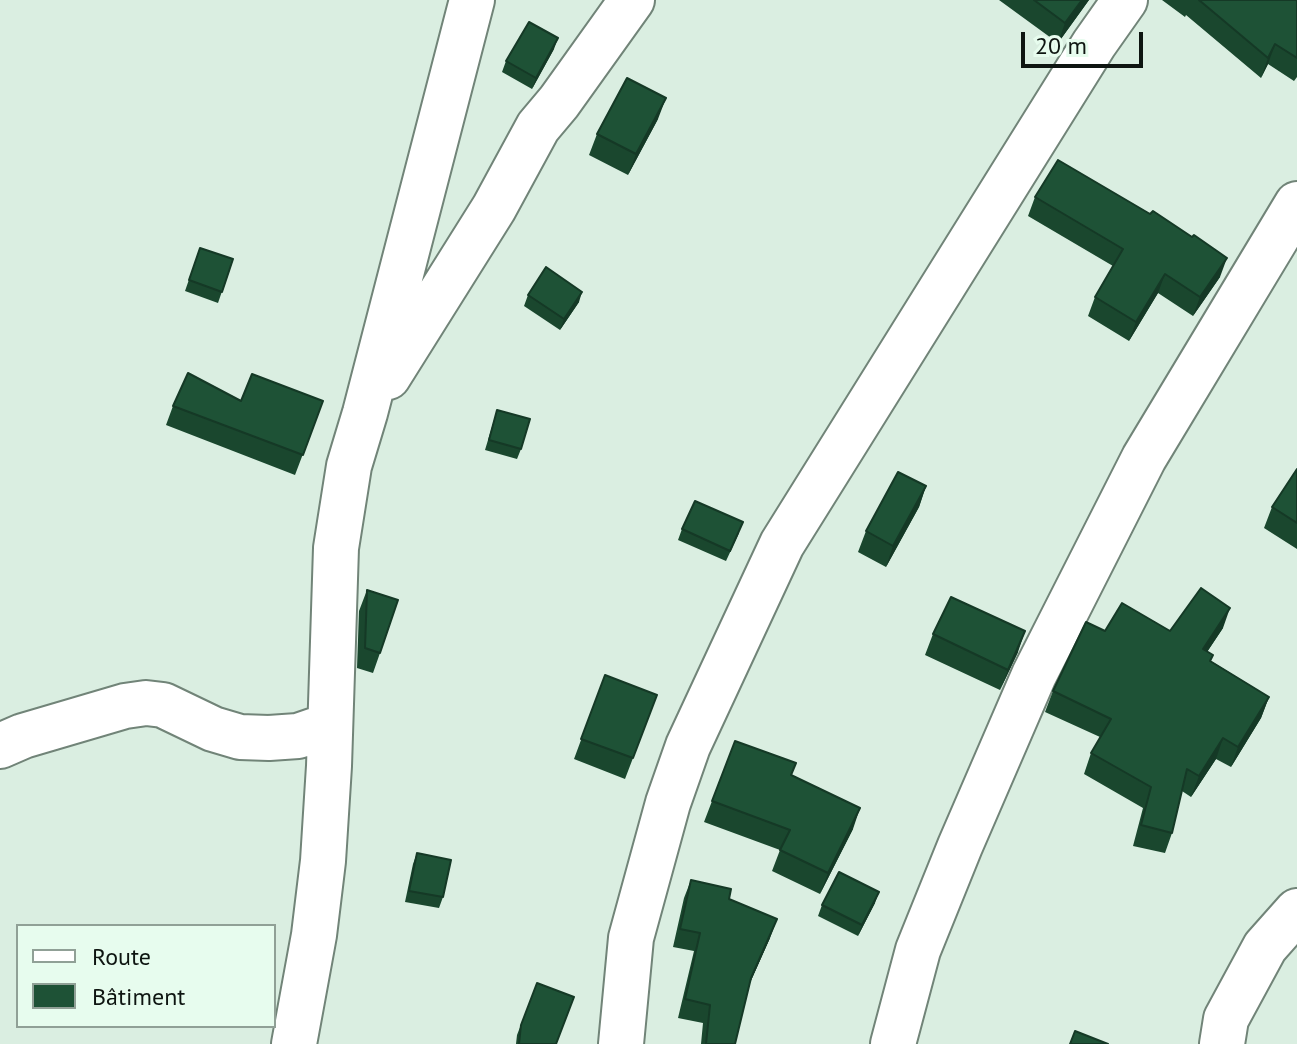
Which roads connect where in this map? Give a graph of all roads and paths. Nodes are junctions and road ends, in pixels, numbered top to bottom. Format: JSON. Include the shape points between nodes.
{"nodes":[{"id":1,"x":472,"y":0,"type":"edge"},
{"id":2,"x":632,"y":0,"type":"edge"},
{"id":3,"x":1125,"y":0,"type":"edge"},
{"id":4,"x":1297,"y":204,"type":"edge"},
{"id":5,"x":365,"y":413,"type":"junction"},
{"id":6,"x":330,"y":725,"type":"junction"},
{"id":7,"x":0,"y":746,"type":"edge"},
{"id":8,"x":1297,"y":911,"type":"edge"},
{"id":9,"x":294,"y":1044,"type":"edge"},
{"id":10,"x":621,"y":1044,"type":"edge"},
{"id":11,"x":893,"y":1044,"type":"edge"},
{"id":12,"x":1222,"y":1044,"type":"edge"}],
"edges":[{"from":1,"to":5,"type":"street"},
{"from":2,"to":5,"type":"street","via":[[538,127],[494,208]]},
{"from":3,"to":10,"type":"street","via":[[782,544],[688,746],[668,803],[631,938]]},
{"from":4,"to":11,"type":"street","via":[[1144,458],[1034,675],[918,950]]},
{"from":5,"to":6,"type":"street","via":[[349,466],[336,548]]},
{"from":6,"to":7,"type":"street","via":[[298,736],[240,737],[146,703]]},
{"from":6,"to":9,"type":"street","via":[[318,905]]},
{"from":8,"to":12,"type":"street","via":[[1265,947],[1226,1019]]}]}
